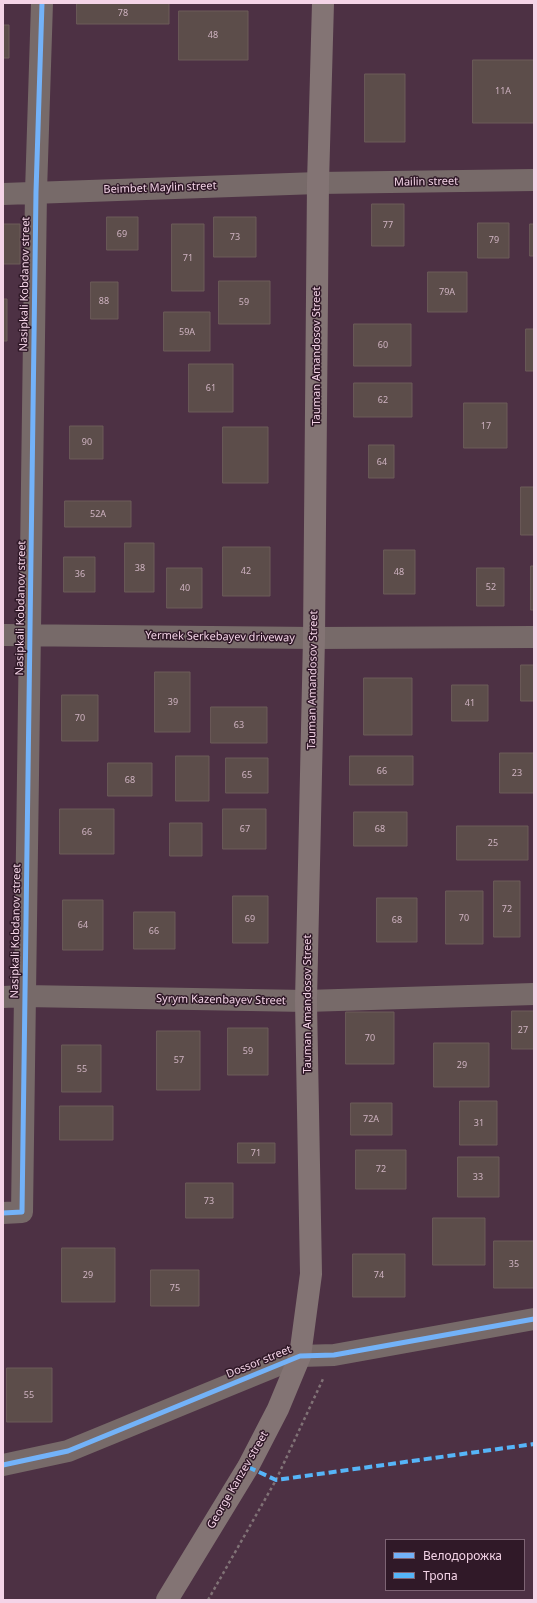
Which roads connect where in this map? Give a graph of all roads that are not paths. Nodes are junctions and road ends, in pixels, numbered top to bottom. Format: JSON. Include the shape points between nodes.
{"nodes":[{"id":1,"x":42,"y":3,"type":"edge"},
{"id":2,"x":323,"y":3,"type":"edge"},
{"id":3,"x":534,"y":180,"type":"edge"},
{"id":4,"x":318,"y":183,"type":"junction"},
{"id":5,"x":36,"y":192,"type":"junction"},
{"id":6,"x":3,"y":194,"type":"edge"},
{"id":7,"x":3,"y":635,"type":"edge"},
{"id":8,"x":30,"y":636,"type":"junction"},
{"id":9,"x":534,"y":637,"type":"edge"},
{"id":10,"x":314,"y":638,"type":"junction"},
{"id":11,"x":534,"y":994,"type":"edge"},
{"id":12,"x":25,"y":996,"type":"junction"},
{"id":13,"x":3,"y":997,"type":"edge"},
{"id":14,"x":306,"y":1002,"type":"junction"},
{"id":15,"x":13,"y":1213,"type":"edge"},
{"id":16,"x":534,"y":1319,"type":"edge"},
{"id":17,"x":300,"y":1356,"type":"junction"},
{"id":18,"x":3,"y":1465,"type":"edge"},
{"id":19,"x":167,"y":1600,"type":"edge"}],
"edges":[{"from":1,"to":5,"type":"street","name":"Nasipkali Kobdanov street"},
{"from":2,"to":4,"type":"main road","name":"Tauman Amandosov Street"},
{"from":3,"to":4,"type":"street","name":"Mailin street"},
{"from":4,"to":5,"type":"street","name":"Beimbet Maylin street"},
{"from":4,"to":10,"type":"main road","name":"Tauman Amandosov Street"},
{"from":5,"to":6,"type":"street","name":"Beimbet Maylin street"},
{"from":5,"to":8,"type":"street","name":"Nasipkali Kobdanov street"},
{"from":7,"to":8,"type":"street","name":"Yermek Serkebayev driveway"},
{"from":8,"to":10,"type":"street","name":"Yermek Serkebayev driveway"},
{"from":8,"to":12,"type":"street","name":"Nasipkali Kobdanov street"},
{"from":9,"to":10,"type":"street","name":"Yermek Serkebayev driveway"},
{"from":10,"to":14,"type":"main road","name":"Tauman Amandosov Street"},
{"from":11,"to":14,"type":"street","name":"Syrym Kazenbayev Street"},
{"from":12,"to":13,"type":"street","name":"Syrym Kazenbayev Street"},
{"from":12,"to":14,"type":"street","name":"Syrym Kazenbayev Street"},
{"from":12,"to":15,"type":"street","name":"Nasipkali Kobdanov street"},
{"from":14,"to":17,"type":"main road","name":"Tauman Amandosov Street","via":[[311,1274]]},
{"from":16,"to":17,"type":"street","name":"Dossor street","via":[[334,1355]]},
{"from":17,"to":18,"type":"street","name":"Dossor street","via":[[68,1451]]},
{"from":17,"to":19,"type":"main road","name":"George Kanzev street","via":[[278,1409],[248,1467]]}]}
